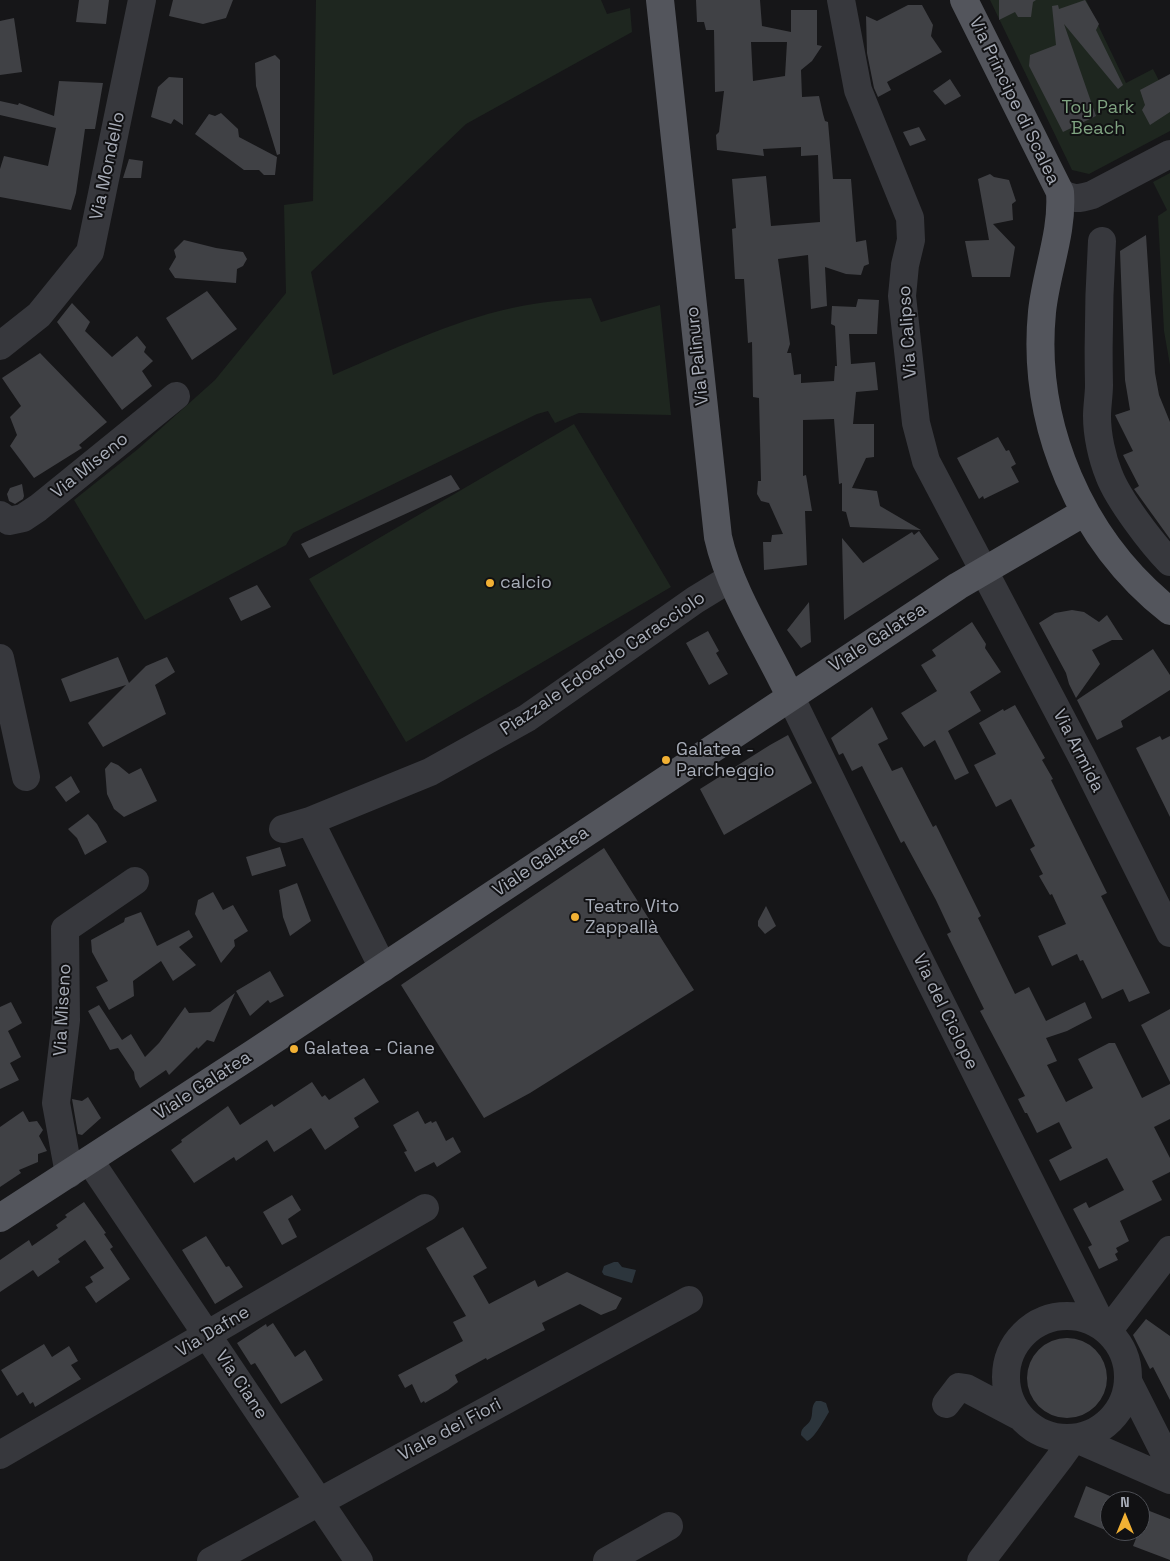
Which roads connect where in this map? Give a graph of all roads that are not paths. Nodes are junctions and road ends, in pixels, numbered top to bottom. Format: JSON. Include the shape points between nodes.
{"nodes":[{"id":1,"x":142,"y":0,"type":"edge"},
{"id":2,"x":660,"y":0,"type":"edge"},
{"id":3,"x":841,"y":0,"type":"edge"},
{"id":4,"x":964,"y":0,"type":"edge"},
{"id":5,"x":1170,"y":154,"type":"edge"},
{"id":6,"x":1060,"y":192,"type":"junction"},
{"id":7,"x":1102,"y":241,"type":"dead end"},
{"id":8,"x":0,"y":346,"type":"edge"},
{"id":9,"x":176,"y":396,"type":"dead end"},
{"id":10,"x":1109,"y":476,"type":"junction"},
{"id":11,"x":1080,"y":503,"type":"junction"},
{"id":12,"x":0,"y":515,"type":"edge"},
{"id":13,"x":1170,"y":562,"type":"edge"},
{"id":14,"x":983,"y":570,"type":"junction"},
{"id":15,"x":731,"y":578,"type":"junction"},
{"id":16,"x":1170,"y":611,"type":"edge"},
{"id":17,"x":0,"y":658,"type":"edge"},
{"id":18,"x":790,"y":696,"type":"junction"},
{"id":19,"x":26,"y":777,"type":"dead end"},
{"id":20,"x":310,"y":821,"type":"junction"},
{"id":21,"x":283,"y":829,"type":"dead end"},
{"id":22,"x":135,"y":881,"type":"dead end"},
{"id":23,"x":1170,"y":933,"type":"edge"},
{"id":24,"x":383,"y":968,"type":"junction"},
{"id":25,"x":79,"y":1167,"type":"junction"},
{"id":26,"x":424,"y":1208,"type":"dead end"},
{"id":27,"x":0,"y":1218,"type":"edge"},
{"id":28,"x":1170,"y":1250,"type":"edge"},
{"id":29,"x":689,"y":1300,"type":"dead end"},
{"id":30,"x":1105,"y":1329,"type":"junction"},
{"id":31,"x":208,"y":1335,"type":"junction"},
{"id":32,"x":1128,"y":1383,"type":"junction"},
{"id":33,"x":946,"y":1404,"type":"dead end"},
{"id":34,"x":1019,"y":1416,"type":"junction"},
{"id":35,"x":1074,"y":1438,"type":"junction"},
{"id":36,"x":0,"y":1455,"type":"edge"},
{"id":37,"x":1170,"y":1464,"type":"edge"},
{"id":38,"x":1170,"y":1480,"type":"edge"},
{"id":39,"x":319,"y":1501,"type":"junction"},
{"id":40,"x":669,"y":1526,"type":"dead end"},
{"id":41,"x":211,"y":1561,"type":"edge"},
{"id":42,"x":359,"y":1561,"type":"edge"},
{"id":43,"x":607,"y":1561,"type":"edge"},
{"id":44,"x":981,"y":1561,"type":"edge"}],
"edges":[{"from":1,"to":8,"type":"street","name":"Via Mondello","via":[[90,252],[39,315]]},
{"from":2,"to":15,"type":"main road","name":"Via Palinuro","via":[[718,537]]},
{"from":3,"to":14,"type":"street","name":"Via Calipso","via":[[858,90],[910,218],[912,240],[902,296],[920,443],[933,476]]},
{"from":4,"to":6,"type":"main road","name":"Via Principe di Scalea"},
{"from":5,"to":6,"type":"street","via":[[1092,195],[1069,198]]},
{"from":6,"to":11,"type":"main road","name":"Via Principe di Scalea","via":[[1059,220],[1042,313],[1041,351],[1050,424],[1057,451]]},
{"from":7,"to":10,"type":"street","via":[[1097,415]]},
{"from":9,"to":12,"type":"street","name":"Via Miseno","via":[[38,508],[23,518],[9,521]]},
{"from":10,"to":11,"type":"street"},
{"from":10,"to":13,"type":"street","via":[[1126,505]]},
{"from":11,"to":14,"type":"main road","name":"Viale Galatea"},
{"from":11,"to":16,"type":"main road","name":"Via Principe di Scalea","via":[[1115,555]]},
{"from":14,"to":18,"type":"main road","name":"Viale Galatea"},
{"from":14,"to":23,"type":"street","name":"Via Armida"},
{"from":15,"to":18,"type":"main road","name":"Via Palinuro"},
{"from":15,"to":20,"type":"street","name":"Piazzale Edoardo Caracciolo","via":[[528,718],[430,772]]},
{"from":17,"to":19,"type":"street"},
{"from":18,"to":24,"type":"main road","name":"Viale Galatea"},
{"from":18,"to":30,"type":"street","name":"Via del Ciclope"},
{"from":20,"to":21,"type":"street","name":"Piazzale Edoardo Caracciolo"},
{"from":20,"to":24,"type":"street"},
{"from":22,"to":25,"type":"street","name":"Via Miseno","via":[[65,929],[66,1020],[56,1103]]},
{"from":24,"to":25,"type":"main road","name":"Viale Galatea"},
{"from":25,"to":27,"type":"main road","name":"Viale Galatea"},
{"from":25,"to":31,"type":"street","name":"Via Ciane"},
{"from":26,"to":31,"type":"street","name":"Via Dafne"},
{"from":28,"to":30,"type":"street"},
{"from":29,"to":39,"type":"street","name":"Viale dei Fiori"},
{"from":30,"to":32,"type":"street","via":[[1118,1341],[1124,1354]]},
{"from":30,"to":34,"type":"street","via":[[1087,1319],[1061,1316],[1036,1324],[1022,1335],[1006,1366],[1010,1401]]},
{"from":31,"to":36,"type":"street","name":"Via Dafne"},
{"from":31,"to":39,"type":"street","name":"Via Ciane"},
{"from":32,"to":35,"type":"street","via":[[1126,1397],[1111,1420],[1100,1429]]},
{"from":32,"to":37,"type":"street"},
{"from":33,"to":34,"type":"street","via":[[959,1387],[966,1388]]},
{"from":34,"to":35,"type":"street","via":[[1044,1434]]},
{"from":35,"to":38,"type":"street"},
{"from":35,"to":44,"type":"street"},
{"from":39,"to":41,"type":"street","name":"Viale dei Fiori"},
{"from":39,"to":42,"type":"street","name":"Via Ciane"},
{"from":40,"to":43,"type":"street"}]}
